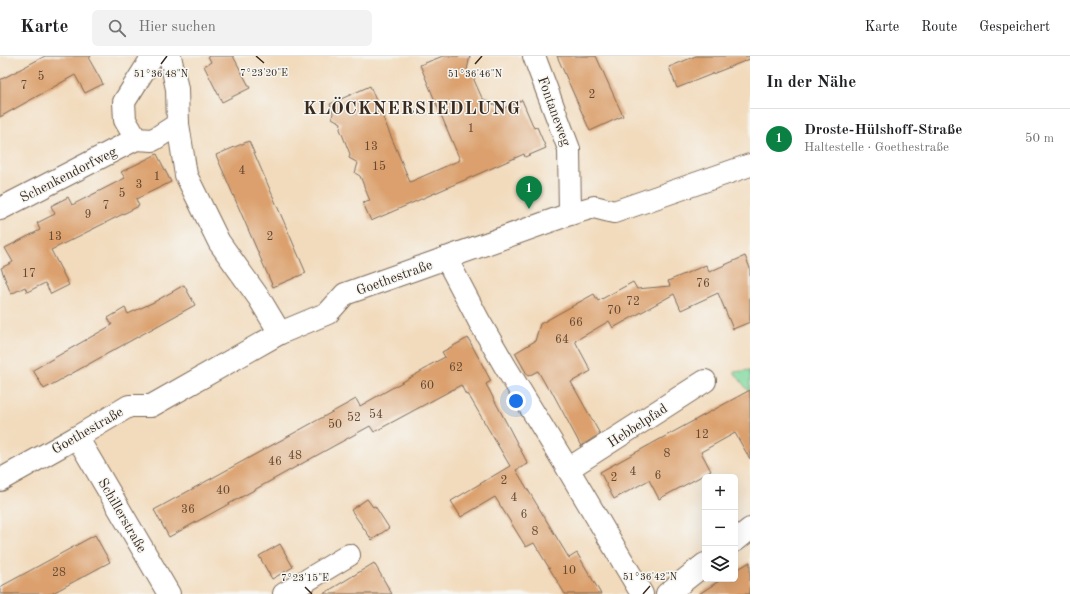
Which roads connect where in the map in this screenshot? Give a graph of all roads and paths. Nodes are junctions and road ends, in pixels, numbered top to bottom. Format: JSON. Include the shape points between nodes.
{"nodes":[{"id":1,"x":153,"y":56,"type":"edge"},
{"id":2,"x":170,"y":56,"type":"edge"},
{"id":3,"x":534,"y":56,"type":"edge"},
{"id":4,"x":178,"y":124,"type":"junction"},
{"id":5,"x":136,"y":139,"type":"junction"},
{"id":6,"x":750,"y":165,"type":"edge"},
{"id":7,"x":0,"y":209,"type":"edge"},
{"id":8,"x":570,"y":214,"type":"junction"},
{"id":9,"x":446,"y":258,"type":"junction"},
{"id":10,"x":280,"y":333,"type":"junction"},
{"id":11,"x":705,"y":381,"type":"dead end"},
{"id":12,"x":77,"y":437,"type":"junction"},
{"id":13,"x":568,"y":469,"type":"junction"},
{"id":14,"x":0,"y":480,"type":"edge"},
{"id":15,"x":750,"y":529,"type":"edge"},
{"id":16,"x":738,"y":539,"type":"edge"},
{"id":17,"x":349,"y":555,"type":"dead end"},
{"id":18,"x":702,"y":566,"type":"edge"},
{"id":19,"x":168,"y":594,"type":"edge"},
{"id":20,"x":284,"y":594,"type":"edge"},
{"id":21,"x":642,"y":594,"type":"edge"},
{"id":22,"x":667,"y":594,"type":"edge"}],
"edges":[{"from":1,"to":5,"type":"street","via":[[124,102],[125,120]]},
{"from":2,"to":4,"type":"street","via":[[177,89]]},
{"from":3,"to":8,"type":"street","name":"Fontaneweg","via":[[570,149]]},
{"from":4,"to":5,"type":"street","via":[[153,140]]},
{"from":4,"to":10,"type":"street","via":[[186,175],[219,242],[259,298]]},
{"from":5,"to":7,"type":"street","name":"Schenkendorfweg"},
{"from":6,"to":8,"type":"street","name":"Goethestraße","via":[[614,212],[594,207]]},
{"from":8,"to":9,"type":"street","name":"Goethestraße"},
{"from":9,"to":10,"type":"street","name":"Goethestraße","via":[[345,294],[328,313]]},
{"from":9,"to":13,"type":"street","via":[[490,340]]},
{"from":10,"to":12,"type":"street","name":"Goethestraße","via":[[151,406],[129,406]]},
{"from":11,"to":13,"type":"street","name":"Hebbelpfad"},
{"from":12,"to":14,"type":"street","name":"Goethestraße"},
{"from":12,"to":19,"type":"street","name":"Schillerstraße"},
{"from":13,"to":21,"type":"street"},
{"from":15,"to":16,"type":"street"},
{"from":17,"to":20,"type":"street"},
{"from":18,"to":22,"type":"street"}]}
